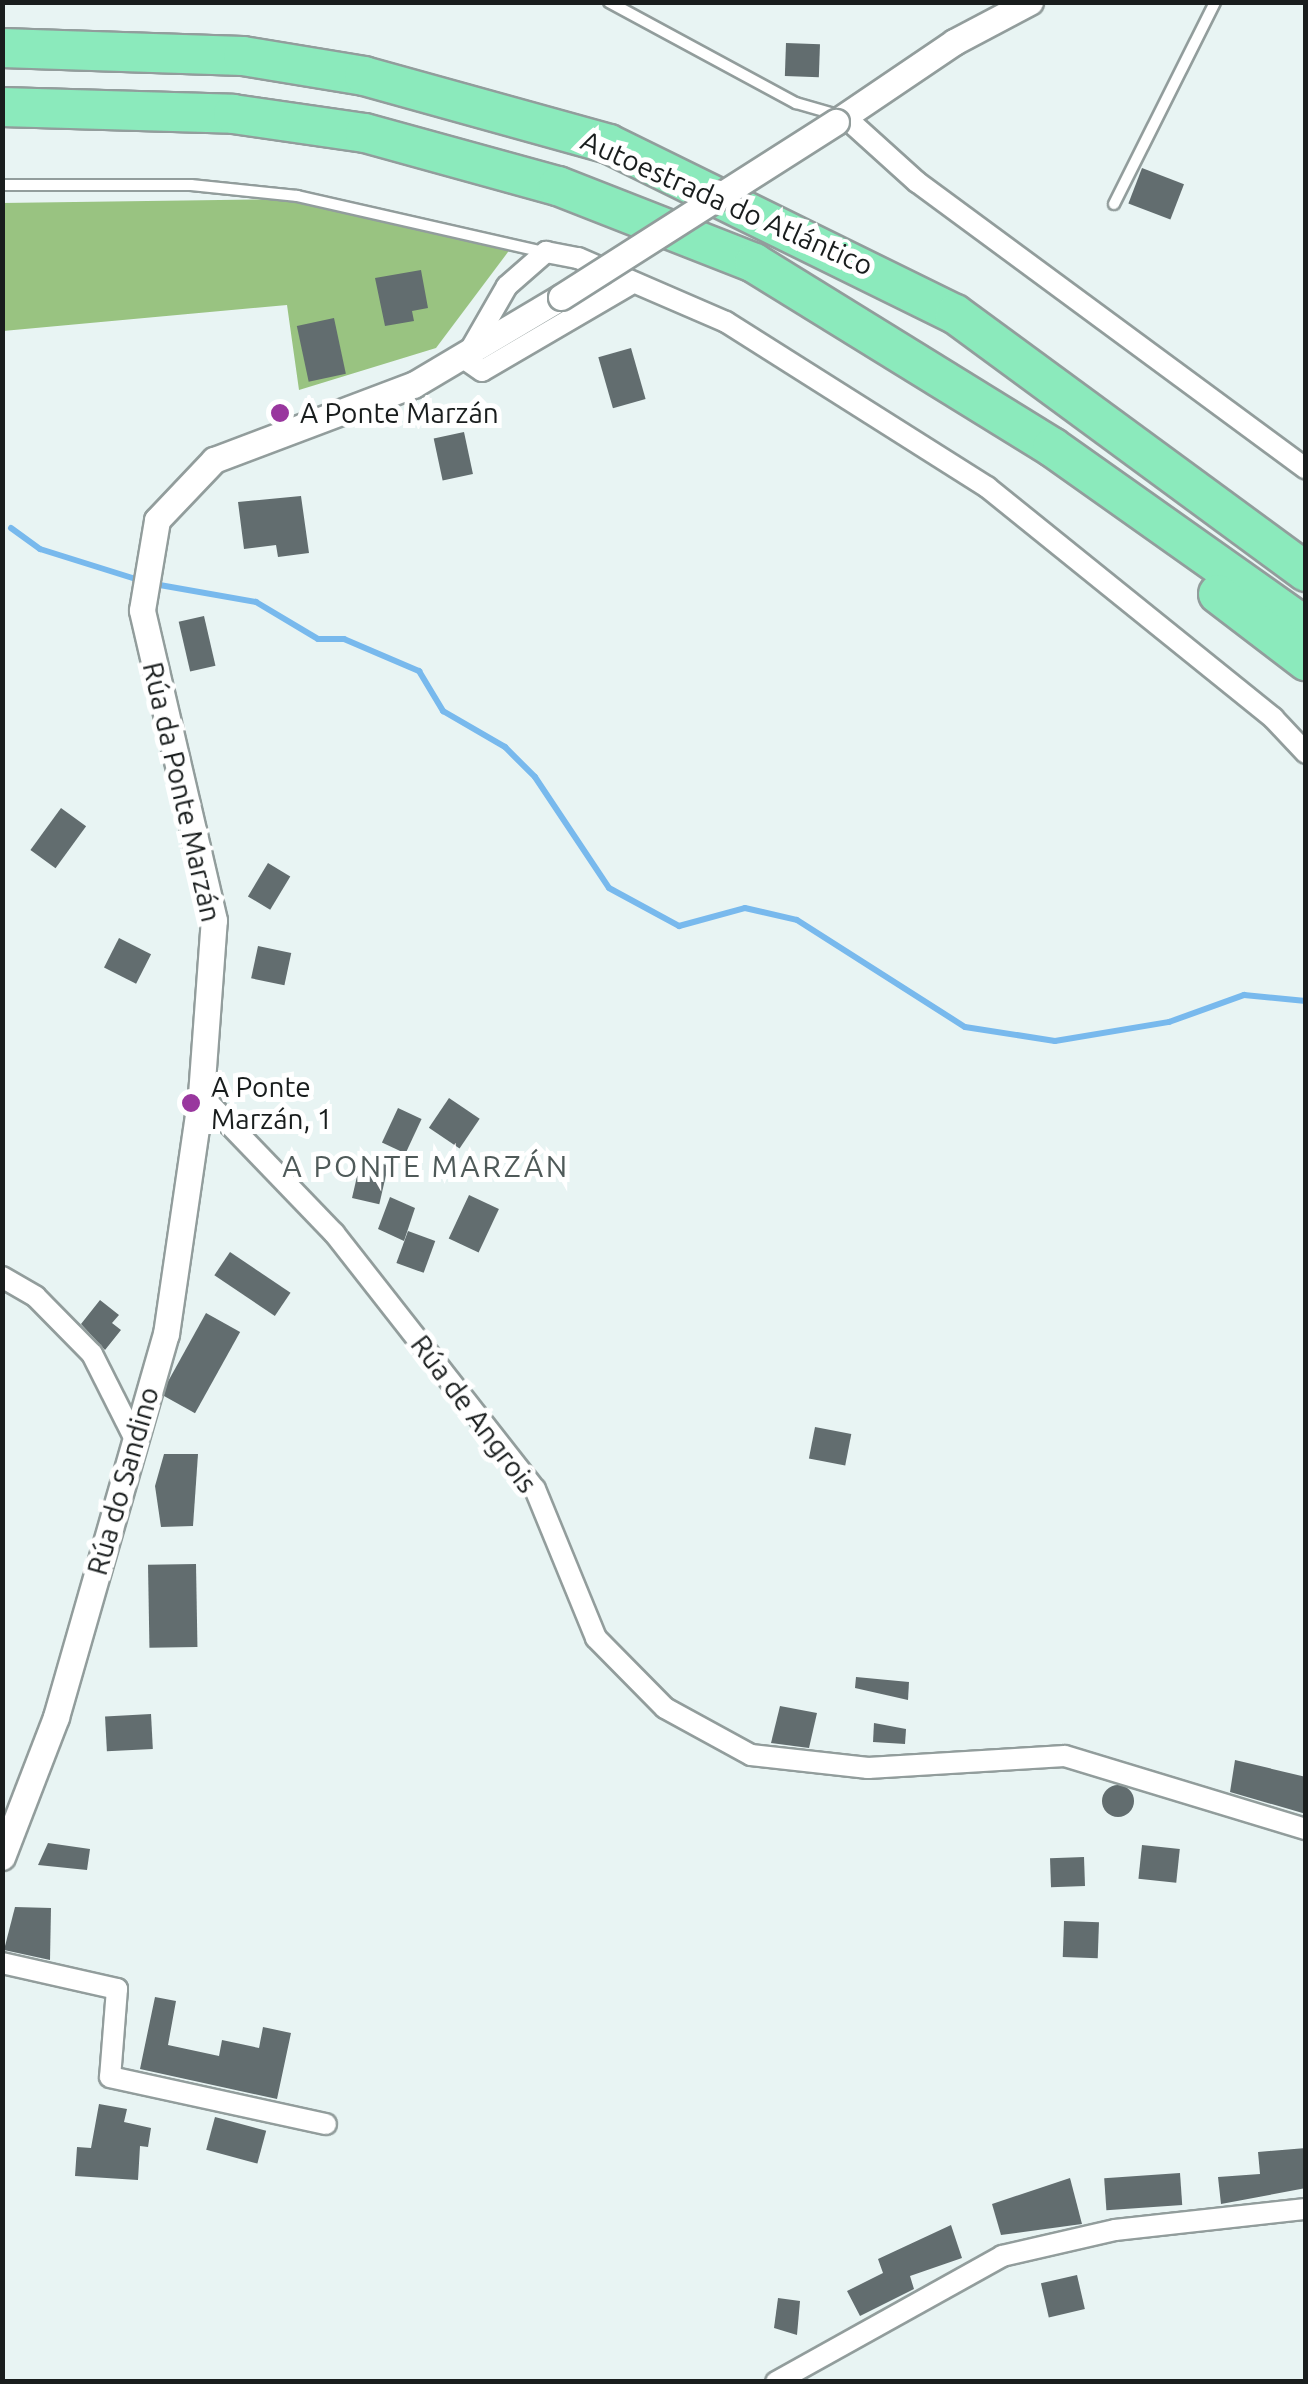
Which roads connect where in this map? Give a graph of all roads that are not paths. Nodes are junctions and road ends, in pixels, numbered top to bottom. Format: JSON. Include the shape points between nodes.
{"nodes":[{"id":1,"x":609,"y":2,"type":"edge"},
{"id":2,"x":1030,"y":2,"type":"edge"},
{"id":3,"x":1215,"y":2,"type":"edge"},
{"id":4,"x":2,"y":48,"type":"edge"},
{"id":5,"x":2,"y":107,"type":"edge"},
{"id":6,"x":841,"y":120,"type":"junction"},
{"id":7,"x":2,"y":184,"type":"edge"},
{"id":8,"x":1114,"y":204,"type":"dead end"},
{"id":9,"x":546,"y":252,"type":"junction"},
{"id":10,"x":629,"y":286,"type":"junction"},
{"id":11,"x":465,"y":359,"type":"junction"},
{"id":12,"x":1052,"y":447,"type":"junction"},
{"id":13,"x":1306,"y":469,"type":"edge"},
{"id":14,"x":1306,"y":572,"type":"edge"},
{"id":15,"x":1306,"y":627,"type":"edge"},
{"id":16,"x":1306,"y":661,"type":"edge"},
{"id":17,"x":1306,"y":753,"type":"edge"},
{"id":18,"x":202,"y":1094,"type":"junction"},
{"id":19,"x":2,"y":1278,"type":"edge"},
{"id":20,"x":135,"y":1440,"type":"junction"},
{"id":21,"x":1306,"y":1830,"type":"edge"},
{"id":22,"x":2,"y":1856,"type":"edge"},
{"id":23,"x":2,"y":1963,"type":"edge"},
{"id":24,"x":326,"y":2124,"type":"dead end"},
{"id":25,"x":1306,"y":2208,"type":"edge"},
{"id":26,"x":776,"y":2382,"type":"edge"}],
"edges":[{"from":1,"to":6,"type":"lane","via":[[796,103]]},
{"from":2,"to":6,"type":"street","via":[[954,42]]},
{"from":3,"to":8,"type":"lane"},
{"from":4,"to":14,"type":"highway","name":"Autoestrada do Atlántico","via":[[243,56],[364,76],[609,144],[955,314]]},
{"from":5,"to":12,"type":"highway","name":"Autoestrada do Atlántico","via":[[233,114],[365,132],[558,186],[754,263]]},
{"from":6,"to":11,"type":"street","bridge":true},
{"from":6,"to":13,"type":"street"},
{"from":7,"to":9,"type":"lane","via":[[190,185],[297,196],[514,239]]},
{"from":9,"to":10,"type":"street","via":[[578,258]]},
{"from":9,"to":11,"type":"street","via":[[507,286]]},
{"from":10,"to":11,"type":"street","via":[[482,371]]},
{"from":10,"to":17,"type":"street","via":[[726,322],[907,430],[1058,540]]},
{"from":11,"to":18,"type":"street","name":"Rúa da Ponte Marzán","via":[[228,453],[177,491],[148,546],[142,610],[214,920]]},
{"from":12,"to":15,"type":"highway","name":"Autoestrada do Atlántico"},
{"from":12,"to":16,"type":"highway","via":[[1118,517]]},
{"from":18,"to":20,"type":"street","name":"Rúa do Sandino","via":[[166,1334]]},
{"from":18,"to":21,"type":"street","name":"Rúa de Angrois","via":[[334,1232],[535,1488],[596,1638],[666,1708],[751,1755],[868,1768],[1065,1756]]},
{"from":19,"to":20,"type":"street","via":[[36,1297],[92,1354]]},
{"from":20,"to":22,"type":"street","name":"Rúa do Sandino","via":[[56,1717]]},
{"from":23,"to":24,"type":"street","via":[[117,1989],[110,2077]]},
{"from":25,"to":26,"type":"street","via":[[1115,2230],[1002,2256]]}]}
